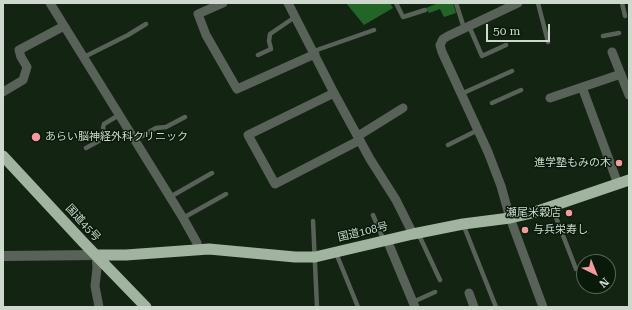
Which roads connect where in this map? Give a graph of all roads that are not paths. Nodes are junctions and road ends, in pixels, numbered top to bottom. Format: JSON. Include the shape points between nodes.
{"nodes":[{"id":1,"x":50,"y":3,"type":"edge"},
{"id":2,"x":223,"y":3,"type":"edge"},
{"id":3,"x":288,"y":3,"type":"edge"},
{"id":4,"x":396,"y":3,"type":"edge"},
{"id":5,"x":456,"y":3,"type":"edge"},
{"id":6,"x":518,"y":3,"type":"edge"},
{"id":7,"x":538,"y":3,"type":"edge"},
{"id":8,"x":622,"y":3,"type":"edge"},
{"id":9,"x":425,"y":10,"type":"dead end"},
{"id":10,"x":296,"y":16,"type":"junction"},
{"id":11,"x":625,"y":16,"type":"dead end"},
{"id":12,"x":146,"y":24,"type":"dead end"},
{"id":13,"x":64,"y":26,"type":"junction"},
{"id":14,"x":467,"y":27,"type":"junction"},
{"id":15,"x":374,"y":30,"type":"dead end"},
{"id":16,"x":619,"y":33,"type":"dead end"},
{"id":17,"x":603,"y":36,"type":"dead end"},
{"id":18,"x":548,"y":42,"type":"dead end"},
{"id":19,"x":506,"y":46,"type":"dead end"},
{"id":20,"x":612,"y":52,"type":"dead end"},
{"id":21,"x":314,"y":53,"type":"junction"},
{"id":22,"x":258,"y":55,"type":"dead end"},
{"id":23,"x":84,"y":58,"type":"junction"},
{"id":24,"x":512,"y":71,"type":"dead end"},
{"id":25,"x":621,"y":74,"type":"junction"},
{"id":26,"x":582,"y":87,"type":"junction"},
{"id":27,"x":521,"y":90,"type":"dead end"},
{"id":28,"x":3,"y":92,"type":"edge"},
{"id":29,"x":334,"y":93,"type":"junction"},
{"id":30,"x":461,"y":94,"type":"junction"},
{"id":31,"x":629,"y":95,"type":"edge"},
{"id":32,"x":550,"y":98,"type":"dead end"},
{"id":33,"x":492,"y":103,"type":"dead end"},
{"id":34,"x":404,"y":108,"type":"dead end"},
{"id":35,"x":119,"y":115,"type":"junction"},
{"id":36,"x":185,"y":117,"type":"dead end"},
{"id":37,"x":478,"y":130,"type":"junction"},
{"id":38,"x":359,"y":138,"type":"junction"},
{"id":39,"x":135,"y":140,"type":"junction"},
{"id":40,"x":448,"y":145,"type":"dead end"},
{"id":41,"x":86,"y":148,"type":"dead end"},
{"id":42,"x":3,"y":156,"type":"edge"},
{"id":43,"x":212,"y":173,"type":"dead end"},
{"id":44,"x":629,"y":180,"type":"edge"},
{"id":45,"x":618,"y":184,"type":"junction"},
{"id":46,"x":226,"y":194,"type":"dead end"},
{"id":47,"x":170,"y":197,"type":"junction"},
{"id":48,"x":552,"y":207,"type":"junction"},
{"id":49,"x":373,"y":215,"type":"dead end"},
{"id":50,"x":183,"y":218,"type":"junction"},
{"id":51,"x":510,"y":218,"type":"junction"},
{"id":52,"x":313,"y":221,"type":"dead end"},
{"id":53,"x":463,"y":224,"type":"junction"},
{"id":54,"x":416,"y":234,"type":"junction"},
{"id":55,"x":386,"y":240,"type":"junction"},
{"id":56,"x":198,"y":249,"type":"junction"},
{"id":57,"x":336,"y":252,"type":"junction"},
{"id":58,"x":3,"y":256,"type":"edge"},
{"id":59,"x":96,"y":256,"type":"junction"},
{"id":60,"x":315,"y":257,"type":"junction"},
{"id":61,"x":576,"y":269,"type":"dead end"},
{"id":62,"x":440,"y":280,"type":"dead end"},
{"id":63,"x":435,"y":292,"type":"dead end"},
{"id":64,"x":469,"y":293,"type":"dead end"},
{"id":65,"x":414,"y":305,"type":"edge"},
{"id":66,"x":99,"y":307,"type":"edge"},
{"id":67,"x":146,"y":307,"type":"edge"},
{"id":68,"x":317,"y":307,"type":"edge"},
{"id":69,"x":358,"y":307,"type":"edge"},
{"id":70,"x":474,"y":307,"type":"edge"},
{"id":71,"x":496,"y":307,"type":"edge"},
{"id":72,"x":543,"y":307,"type":"edge"}],
"edges":[{"from":1,"to":13,"type":"street"},
{"from":2,"to":21,"type":"street","via":[[198,14],[206,35],[238,89]]},
{"from":3,"to":10,"type":"street"},
{"from":4,"to":9,"type":"lane","via":[[403,17]]},
{"from":5,"to":14,"type":"lane"},
{"from":6,"to":14,"type":"street"},
{"from":7,"to":18,"type":"lane"},
{"from":8,"to":11,"type":"lane"},
{"from":10,"to":21,"type":"street"},
{"from":10,"to":22,"type":"lane","via":[[270,34],[271,49]]},
{"from":12,"to":23,"type":"lane"},
{"from":13,"to":23,"type":"street"},
{"from":13,"to":28,"type":"street","via":[[20,50],[20,57],[27,67],[23,80]]},
{"from":14,"to":19,"type":"lane","via":[[482,56]]},
{"from":14,"to":30,"type":"street","via":[[443,38],[440,45]]},
{"from":15,"to":21,"type":"lane"},
{"from":16,"to":17,"type":"lane"},
{"from":20,"to":25,"type":"street"},
{"from":21,"to":29,"type":"street"},
{"from":23,"to":35,"type":"street"},
{"from":24,"to":30,"type":"lane"},
{"from":25,"to":26,"type":"street"},
{"from":25,"to":31,"type":"street"},
{"from":26,"to":32,"type":"street"},
{"from":26,"to":45,"type":"street"},
{"from":27,"to":33,"type":"lane"},
{"from":29,"to":38,"type":"street"},
{"from":29,"to":38,"type":"street","via":[[248,135],[275,184]]},
{"from":30,"to":37,"type":"street"},
{"from":34,"to":38,"type":"street"},
{"from":35,"to":39,"type":"street"},
{"from":35,"to":41,"type":"lane","via":[[104,124],[106,137]]},
{"from":36,"to":39,"type":"lane","via":[[166,127],[156,128]]},
{"from":37,"to":40,"type":"lane"},
{"from":37,"to":51,"type":"street","via":[[501,186]]},
{"from":38,"to":54,"type":"street"},
{"from":39,"to":47,"type":"street"},
{"from":42,"to":59,"type":"highway","name":"国道45号"},
{"from":43,"to":47,"type":"lane"},
{"from":44,"to":45,"type":"highway","name":"国道108号"},
{"from":45,"to":48,"type":"highway","name":"国道108号"},
{"from":46,"to":50,"type":"lane"},
{"from":47,"to":50,"type":"street"},
{"from":48,"to":51,"type":"highway","name":"国道108号"},
{"from":48,"to":61,"type":"lane"},
{"from":49,"to":55,"type":"lane"},
{"from":50,"to":56,"type":"street"},
{"from":51,"to":53,"type":"highway","name":"国道108号"},
{"from":51,"to":72,"type":"street"},
{"from":52,"to":60,"type":"lane"},
{"from":53,"to":54,"type":"highway","name":"国道108号"},
{"from":53,"to":71,"type":"lane"},
{"from":54,"to":55,"type":"highway","name":"国道108号"},
{"from":54,"to":62,"type":"lane"},
{"from":55,"to":57,"type":"highway","name":"国道108号"},
{"from":55,"to":65,"type":"street"},
{"from":56,"to":59,"type":"highway","name":"国道108号","via":[[126,256]]},
{"from":56,"to":60,"type":"highway","name":"国道108号"},
{"from":57,"to":60,"type":"highway","name":"国道108号"},
{"from":57,"to":69,"type":"lane"},
{"from":58,"to":59,"type":"street"},
{"from":59,"to":66,"type":"street","via":[[95,286]]},
{"from":59,"to":67,"type":"highway","name":"国道45号"},
{"from":60,"to":68,"type":"lane"},
{"from":63,"to":65,"type":"lane"},
{"from":64,"to":70,"type":"street"}]}
